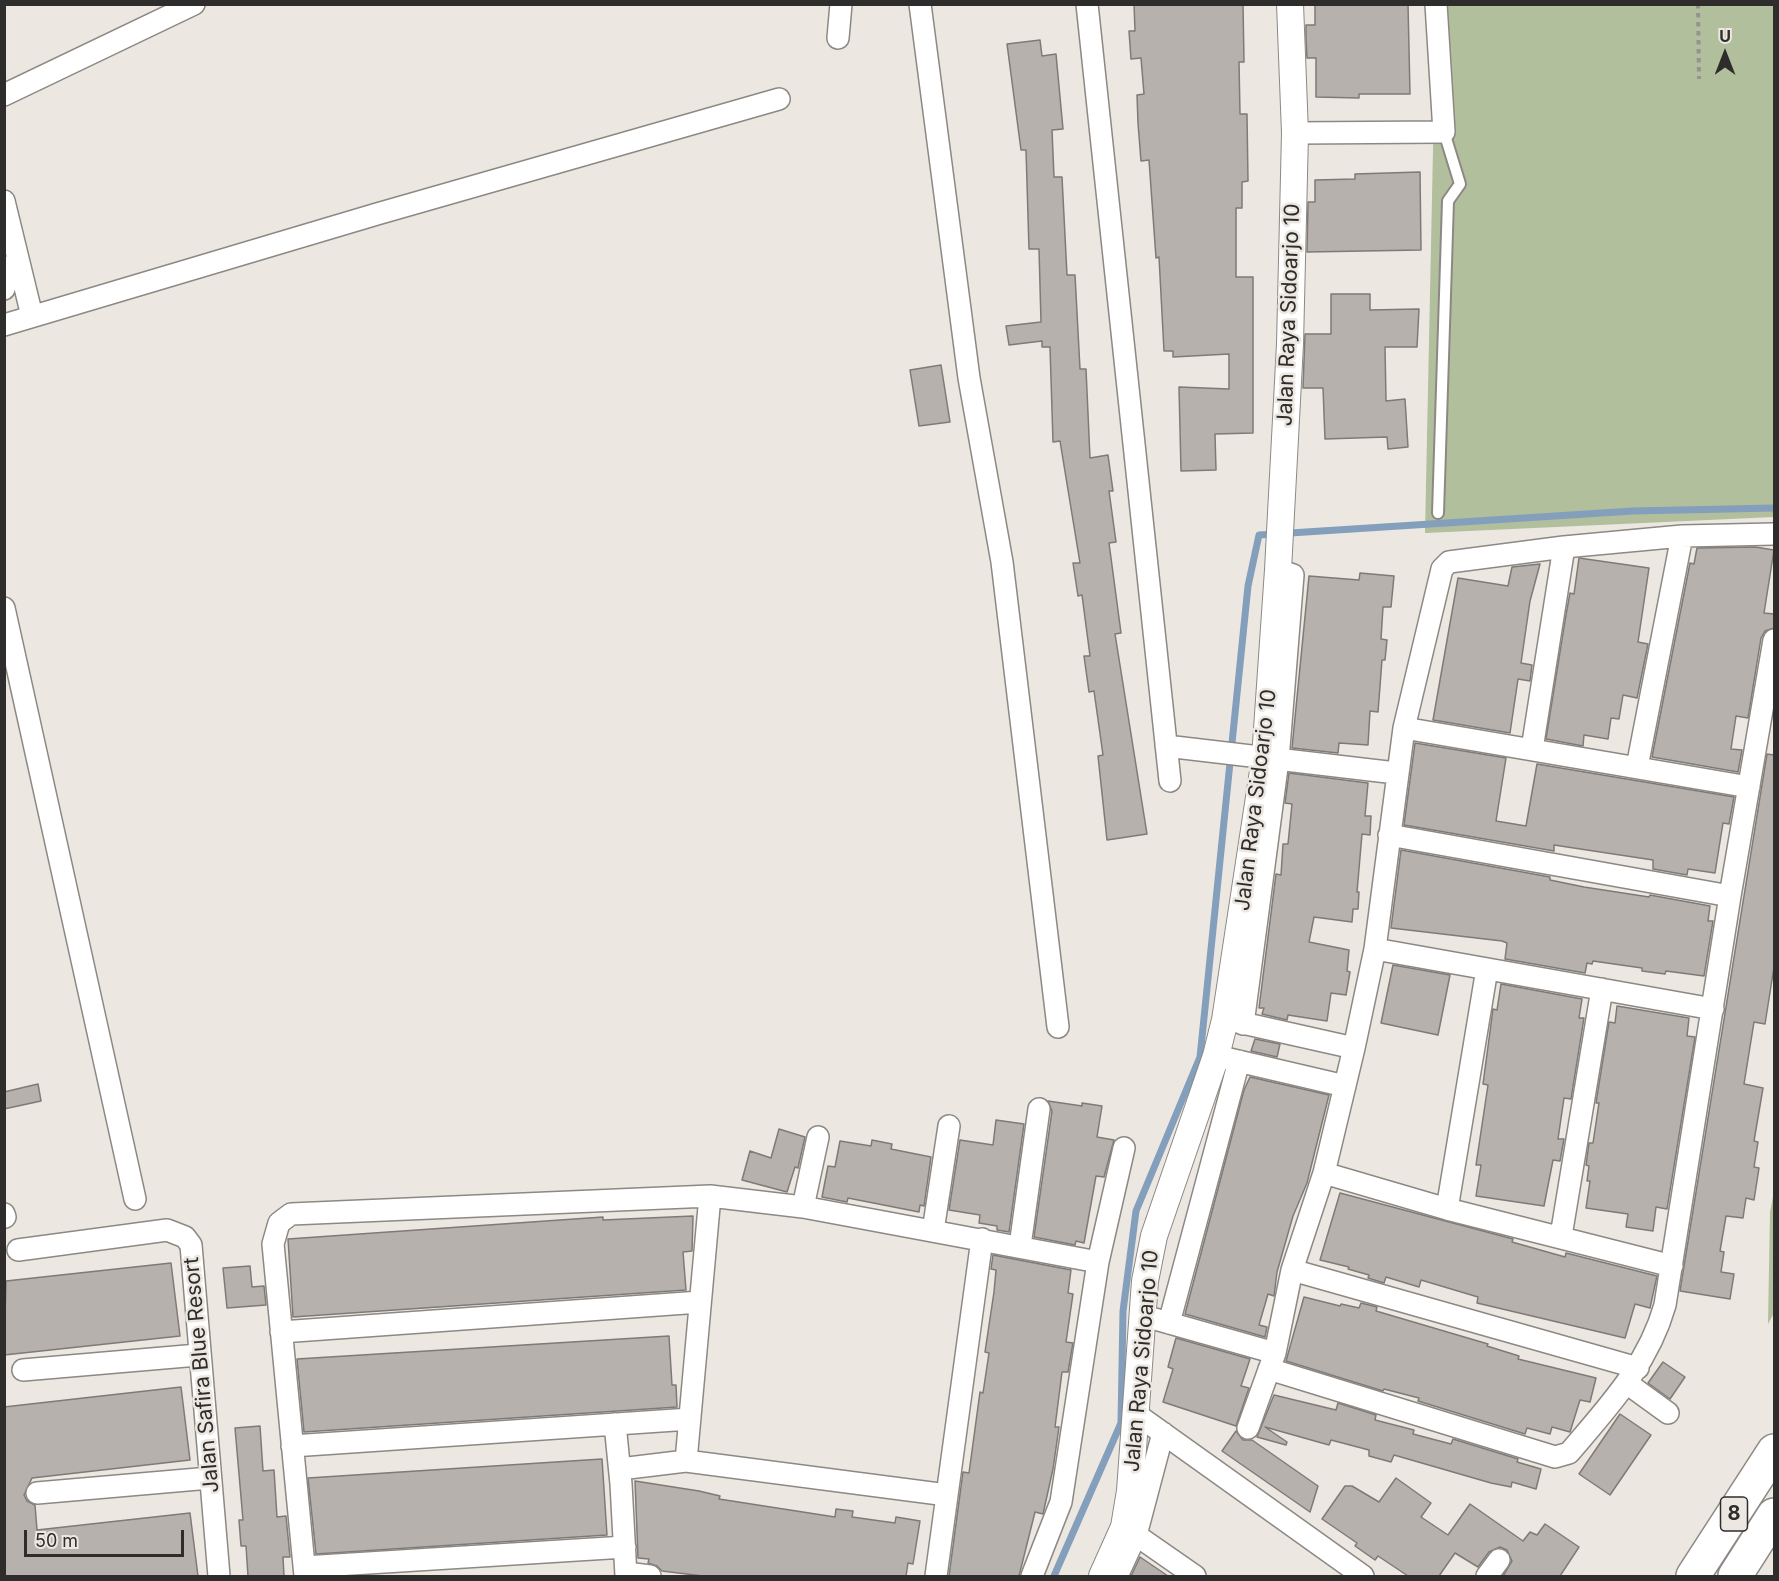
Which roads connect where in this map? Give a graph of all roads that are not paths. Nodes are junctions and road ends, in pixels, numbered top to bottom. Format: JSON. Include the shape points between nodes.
{"nodes":[{"id":1,"x":194,"y":4,"type":"edge"},
{"id":2,"x":841,"y":4,"type":"edge"},
{"id":3,"x":920,"y":4,"type":"edge"},
{"id":4,"x":1087,"y":4,"type":"edge"},
{"id":5,"x":1290,"y":4,"type":"edge"},
{"id":6,"x":1436,"y":4,"type":"edge"},
{"id":7,"x":838,"y":38,"type":"dead end"},
{"id":8,"x":4,"y":95,"type":"edge"},
{"id":9,"x":779,"y":99,"type":"dead end"},
{"id":10,"x":1444,"y":132,"type":"junction"},
{"id":11,"x":1295,"y":133,"type":"junction"},
{"id":12,"x":4,"y":201,"type":"edge"},
{"id":13,"x":4,"y":267,"type":"edge"},
{"id":14,"x":4,"y":289,"type":"edge"},
{"id":15,"x":32,"y":316,"type":"junction"},
{"id":16,"x":4,"y":325,"type":"edge"},
{"id":17,"x":1438,"y":513,"type":"dead end"},
{"id":18,"x":1774,"y":534,"type":"edge"},
{"id":19,"x":1682,"y":536,"type":"junction"},
{"id":20,"x":1564,"y":547,"type":"junction"},
{"id":21,"x":4,"y":608,"type":"edge"},
{"id":22,"x":1774,"y":640,"type":"edge"},
{"id":23,"x":1404,"y":728,"type":"junction"},
{"id":24,"x":1166,"y":746,"type":"junction"},
{"id":25,"x":1532,"y":749,"type":"junction"},
{"id":26,"x":1264,"y":758,"type":"junction"},
{"id":27,"x":1637,"y":767,"type":"junction"},
{"id":28,"x":1396,"y":773,"type":"junction"},
{"id":29,"x":1170,"y":781,"type":"dead end"},
{"id":30,"x":1749,"y":787,"type":"junction"},
{"id":31,"x":1389,"y":835,"type":"junction"},
{"id":32,"x":1730,"y":896,"type":"junction"},
{"id":33,"x":1375,"y":949,"type":"junction"},
{"id":34,"x":1487,"y":969,"type":"junction"},
{"id":35,"x":1602,"y":989,"type":"junction"},
{"id":36,"x":1713,"y":1009,"type":"junction"},
{"id":37,"x":1234,"y":1022,"type":"junction"},
{"id":38,"x":1058,"y":1027,"type":"dead end"},
{"id":39,"x":1354,"y":1048,"type":"junction"},
{"id":40,"x":1228,"y":1058,"type":"junction"},
{"id":41,"x":1345,"y":1086,"type":"junction"},
{"id":42,"x":1039,"y":1109,"type":"dead end"},
{"id":43,"x":949,"y":1126,"type":"dead end"},
{"id":44,"x":818,"y":1137,"type":"dead end"},
{"id":45,"x":1124,"y":1148,"type":"dead end"},
{"id":46,"x":1324,"y":1173,"type":"junction"},
{"id":47,"x":710,"y":1196,"type":"junction"},
{"id":48,"x":135,"y":1199,"type":"dead end"},
{"id":49,"x":803,"y":1208,"type":"junction"},
{"id":50,"x":1447,"y":1209,"type":"junction"},
{"id":51,"x":933,"y":1231,"type":"junction"},
{"id":52,"x":1561,"y":1236,"type":"junction"},
{"id":53,"x":982,"y":1239,"type":"junction"},
{"id":54,"x":1020,"y":1246,"type":"junction"},
{"id":55,"x":18,"y":1250,"type":"dead end"},
{"id":56,"x":1098,"y":1262,"type":"junction"},
{"id":57,"x":1672,"y":1266,"type":"junction"},
{"id":58,"x":1292,"y":1270,"type":"junction"},
{"id":59,"x":700,"y":1302,"type":"junction"},
{"id":60,"x":1143,"y":1316,"type":"junction"},
{"id":61,"x":1169,"y":1323,"type":"junction"},
{"id":62,"x":281,"y":1332,"type":"junction"},
{"id":63,"x":198,"y":1355,"type":"junction"},
{"id":64,"x":1272,"y":1361,"type":"junction"},
{"id":65,"x":23,"y":1370,"type":"dead end"},
{"id":66,"x":1633,"y":1376,"type":"junction"},
{"id":67,"x":1668,"y":1413,"type":"dead end"},
{"id":68,"x":1136,"y":1414,"type":"junction"},
{"id":69,"x":690,"y":1419,"type":"junction"},
{"id":70,"x":615,"y":1424,"type":"junction"},
{"id":71,"x":1248,"y":1428,"type":"dead end"},
{"id":72,"x":1163,"y":1433,"type":"junction"},
{"id":73,"x":292,"y":1446,"type":"junction"},
{"id":74,"x":1774,"y":1451,"type":"edge"},
{"id":75,"x":686,"y":1461,"type":"junction"},
{"id":76,"x":620,"y":1469,"type":"junction"},
{"id":77,"x":210,"y":1478,"type":"junction"},
{"id":78,"x":37,"y":1493,"type":"dead end"},
{"id":79,"x":947,"y":1495,"type":"junction"},
{"id":80,"x":1774,"y":1515,"type":"edge"},
{"id":81,"x":1136,"y":1535,"type":"junction"},
{"id":82,"x":625,"y":1547,"type":"junction"},
{"id":83,"x":305,"y":1572,"type":"edge"},
{"id":84,"x":626,"y":1575,"type":"edge"},
{"id":85,"x":219,"y":1576,"type":"edge"},
{"id":86,"x":650,"y":1576,"type":"edge"},
{"id":87,"x":936,"y":1576,"type":"edge"},
{"id":88,"x":1032,"y":1576,"type":"edge"},
{"id":89,"x":1102,"y":1576,"type":"edge"},
{"id":90,"x":1117,"y":1576,"type":"edge"},
{"id":91,"x":1195,"y":1576,"type":"edge"},
{"id":92,"x":1363,"y":1576,"type":"edge"},
{"id":93,"x":1693,"y":1576,"type":"edge"},
{"id":94,"x":1735,"y":1576,"type":"edge"}],
"edges":[{"from":1,"to":8,"type":"street"},
{"from":2,"to":7,"type":"street"},
{"from":3,"to":38,"type":"street","via":[[969,378],[1002,562]]},
{"from":4,"to":24,"type":"street"},
{"from":5,"to":11,"type":"street","name":"Jalan Raya Sidoarjo 10"},
{"from":6,"to":10,"type":"street"},
{"from":9,"to":15,"type":"street"},
{"from":10,"to":11,"type":"street"},
{"from":10,"to":17,"type":"lane","via":[[1460,184],[1448,201]]},
{"from":11,"to":26,"type":"street","name":"Jalan Raya Sidoarjo 10","via":[[1290,344]]},
{"from":12,"to":15,"type":"street"},
{"from":13,"to":14,"type":"street"},
{"from":15,"to":16,"type":"street"},
{"from":18,"to":19,"type":"street"},
{"from":19,"to":20,"type":"street"},
{"from":19,"to":27,"type":"street"},
{"from":20,"to":23,"type":"street","via":[[1444,565]]},
{"from":20,"to":25,"type":"street"},
{"from":21,"to":48,"type":"street"},
{"from":22,"to":30,"type":"street"},
{"from":23,"to":25,"type":"street"},
{"from":23,"to":28,"type":"street"},
{"from":24,"to":26,"type":"street"},
{"from":24,"to":29,"type":"street"},
{"from":25,"to":27,"type":"street"},
{"from":26,"to":28,"type":"street"},
{"from":26,"to":37,"type":"street","name":"Jalan Raya Sidoarjo 10"},
{"from":27,"to":30,"type":"street"},
{"from":28,"to":31,"type":"street"},
{"from":30,"to":32,"type":"street"},
{"from":31,"to":32,"type":"street"},
{"from":31,"to":33,"type":"street"},
{"from":32,"to":36,"type":"street"},
{"from":33,"to":34,"type":"street"},
{"from":33,"to":39,"type":"street"},
{"from":34,"to":35,"type":"street"},
{"from":34,"to":50,"type":"street"},
{"from":35,"to":36,"type":"street"},
{"from":35,"to":52,"type":"street"},
{"from":36,"to":57,"type":"street"},
{"from":37,"to":39,"type":"street"},
{"from":37,"to":40,"type":"street","name":"Jalan Raya Sidoarjo 10"},
{"from":39,"to":41,"type":"street"},
{"from":40,"to":41,"type":"street"},
{"from":40,"to":60,"type":"street","name":"Jalan Raya Sidoarjo 10","via":[[1154,1236]]},
{"from":40,"to":61,"type":"street"},
{"from":41,"to":46,"type":"street"},
{"from":42,"to":54,"type":"street"},
{"from":43,"to":51,"type":"street"},
{"from":44,"to":49,"type":"street"},
{"from":45,"to":56,"type":"street"},
{"from":46,"to":50,"type":"street"},
{"from":46,"to":58,"type":"street"},
{"from":47,"to":49,"type":"street"},
{"from":47,"to":59,"type":"street"},
{"from":47,"to":62,"type":"street","via":[[291,1214],[279,1223],[274,1236]]},
{"from":49,"to":51,"type":"street"},
{"from":50,"to":52,"type":"street"},
{"from":51,"to":53,"type":"street"},
{"from":52,"to":57,"type":"street"},
{"from":53,"to":54,"type":"street"},
{"from":53,"to":79,"type":"street"},
{"from":54,"to":56,"type":"street"},
{"from":55,"to":63,"type":"street","name":"Jalan Safira Blue Resort","via":[[176,1231],[191,1245]]},
{"from":56,"to":88,"type":"street","via":[[1061,1502]]},
{"from":57,"to":66,"type":"street","via":[[1660,1324]]},
{"from":58,"to":64,"type":"street"},
{"from":58,"to":66,"type":"street"},
{"from":59,"to":62,"type":"street"},
{"from":59,"to":69,"type":"street"},
{"from":60,"to":61,"type":"street"},
{"from":60,"to":68,"type":"street","name":"Jalan Raya Sidoarjo 10"},
{"from":61,"to":64,"type":"street"},
{"from":62,"to":73,"type":"street"},
{"from":63,"to":65,"type":"street"},
{"from":63,"to":77,"type":"street","name":"Jalan Safira Blue Resort"},
{"from":64,"to":66,"type":"street","via":[[1555,1456],[1569,1453]]},
{"from":64,"to":71,"type":"street"},
{"from":66,"to":67,"type":"street"},
{"from":68,"to":72,"type":"street"},
{"from":68,"to":89,"type":"street","name":"Jalan Raya Sidoarjo 10","via":[[1124,1527]]},
{"from":69,"to":70,"type":"street"},
{"from":69,"to":75,"type":"street"},
{"from":70,"to":73,"type":"street"},
{"from":70,"to":76,"type":"street"},
{"from":72,"to":81,"type":"street"},
{"from":72,"to":92,"type":"street"},
{"from":73,"to":83,"type":"street"},
{"from":74,"to":93,"type":"highway","number":"8"},
{"from":75,"to":76,"type":"street"},
{"from":75,"to":79,"type":"street"},
{"from":76,"to":82,"type":"street"},
{"from":77,"to":78,"type":"street"},
{"from":77,"to":85,"type":"street","name":"Jalan Safira Blue Resort"},
{"from":79,"to":87,"type":"street"},
{"from":80,"to":94,"type":"highway","number":"8"},
{"from":81,"to":90,"type":"street"},
{"from":81,"to":91,"type":"street"},
{"from":82,"to":83,"type":"street"},
{"from":82,"to":84,"type":"street"},
{"from":84,"to":86,"type":"street"}]}
